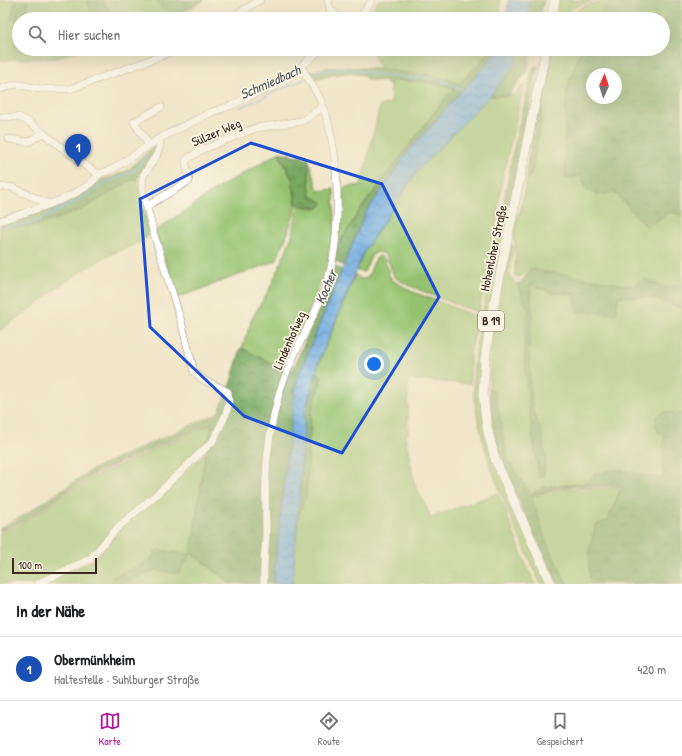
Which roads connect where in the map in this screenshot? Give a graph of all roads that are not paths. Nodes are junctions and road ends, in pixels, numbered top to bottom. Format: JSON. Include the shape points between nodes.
{"nodes":[{"id":1,"x":260,"y":0,"type":"edge"},
{"id":2,"x":329,"y":0,"type":"edge"},
{"id":3,"x":372,"y":0,"type":"edge"},
{"id":4,"x":555,"y":0,"type":"edge"},
{"id":5,"x":240,"y":12,"type":"edge"},
{"id":6,"x":333,"y":12,"type":"edge"},
{"id":7,"x":364,"y":12,"type":"edge"},
{"id":8,"x":552,"y":12,"type":"edge"},
{"id":9,"x":161,"y":56,"type":"edge"},
{"id":10,"x":313,"y":56,"type":"edge"},
{"id":11,"x":545,"y":56,"type":"edge"},
{"id":12,"x":301,"y":66,"type":"junction"},
{"id":13,"x":0,"y":88,"type":"edge"},
{"id":14,"x":161,"y":107,"type":"dead end"},
{"id":15,"x":323,"y":107,"type":"junction"},
{"id":16,"x":0,"y":117,"type":"edge"},
{"id":17,"x":43,"y":132,"type":"junction"},
{"id":18,"x":160,"y":138,"type":"junction"},
{"id":19,"x":9,"y":140,"type":"dead end"},
{"id":20,"x":149,"y":145,"type":"junction"},
{"id":21,"x":99,"y":174,"type":"junction"},
{"id":22,"x":0,"y":186,"type":"edge"},
{"id":23,"x":49,"y":204,"type":"junction"},
{"id":24,"x":146,"y":206,"type":"junction"},
{"id":25,"x":0,"y":221,"type":"edge"},
{"id":26,"x":37,"y":584,"type":"edge"},
{"id":27,"x":264,"y":584,"type":"edge"},
{"id":28,"x":551,"y":584,"type":"edge"}],
"edges":[{"from":1,"to":5,"type":"street"},
{"from":2,"to":6,"type":"street"},
{"from":3,"to":7,"type":"street"},
{"from":4,"to":8,"type":"main road"},
{"from":9,"to":13,"type":"street","via":[[70,89],[40,89],[16,84]]},
{"from":10,"to":12,"type":"street"},
{"from":11,"to":28,"type":"main road","name":"Hohenloher Straße","number":"B 19","via":[[490,324],[483,394],[487,428],[495,459]]},
{"from":12,"to":15,"type":"street","name":"Lindenhofweg"},
{"from":12,"to":18,"type":"street","via":[[281,84],[212,112]]},
{"from":14,"to":20,"type":"street","via":[[134,122]]},
{"from":15,"to":24,"type":"street","name":"Sülzer Weg","via":[[302,121],[256,128],[201,150],[186,160],[189,181]]},
{"from":15,"to":27,"type":"street","name":"Lindenhofweg","via":[[335,162],[337,228],[323,293],[280,393],[270,438],[266,475]]},
{"from":16,"to":17,"type":"street","via":[[19,117]]},
{"from":17,"to":19,"type":"street","via":[[28,142]]},
{"from":17,"to":21,"type":"street"},
{"from":18,"to":20,"type":"street"},
{"from":18,"to":24,"type":"street","via":[[156,156],[143,176],[142,189]]},
{"from":20,"to":21,"type":"street","via":[[113,169]]},
{"from":21,"to":23,"type":"street","via":[[83,188]]},
{"from":22,"to":23,"type":"street","via":[[11,187]]},
{"from":23,"to":25,"type":"street"},
{"from":24,"to":26,"type":"street","via":[[194,372],[200,379],[228,392],[226,414],[213,441],[118,527],[90,559]]}]}
